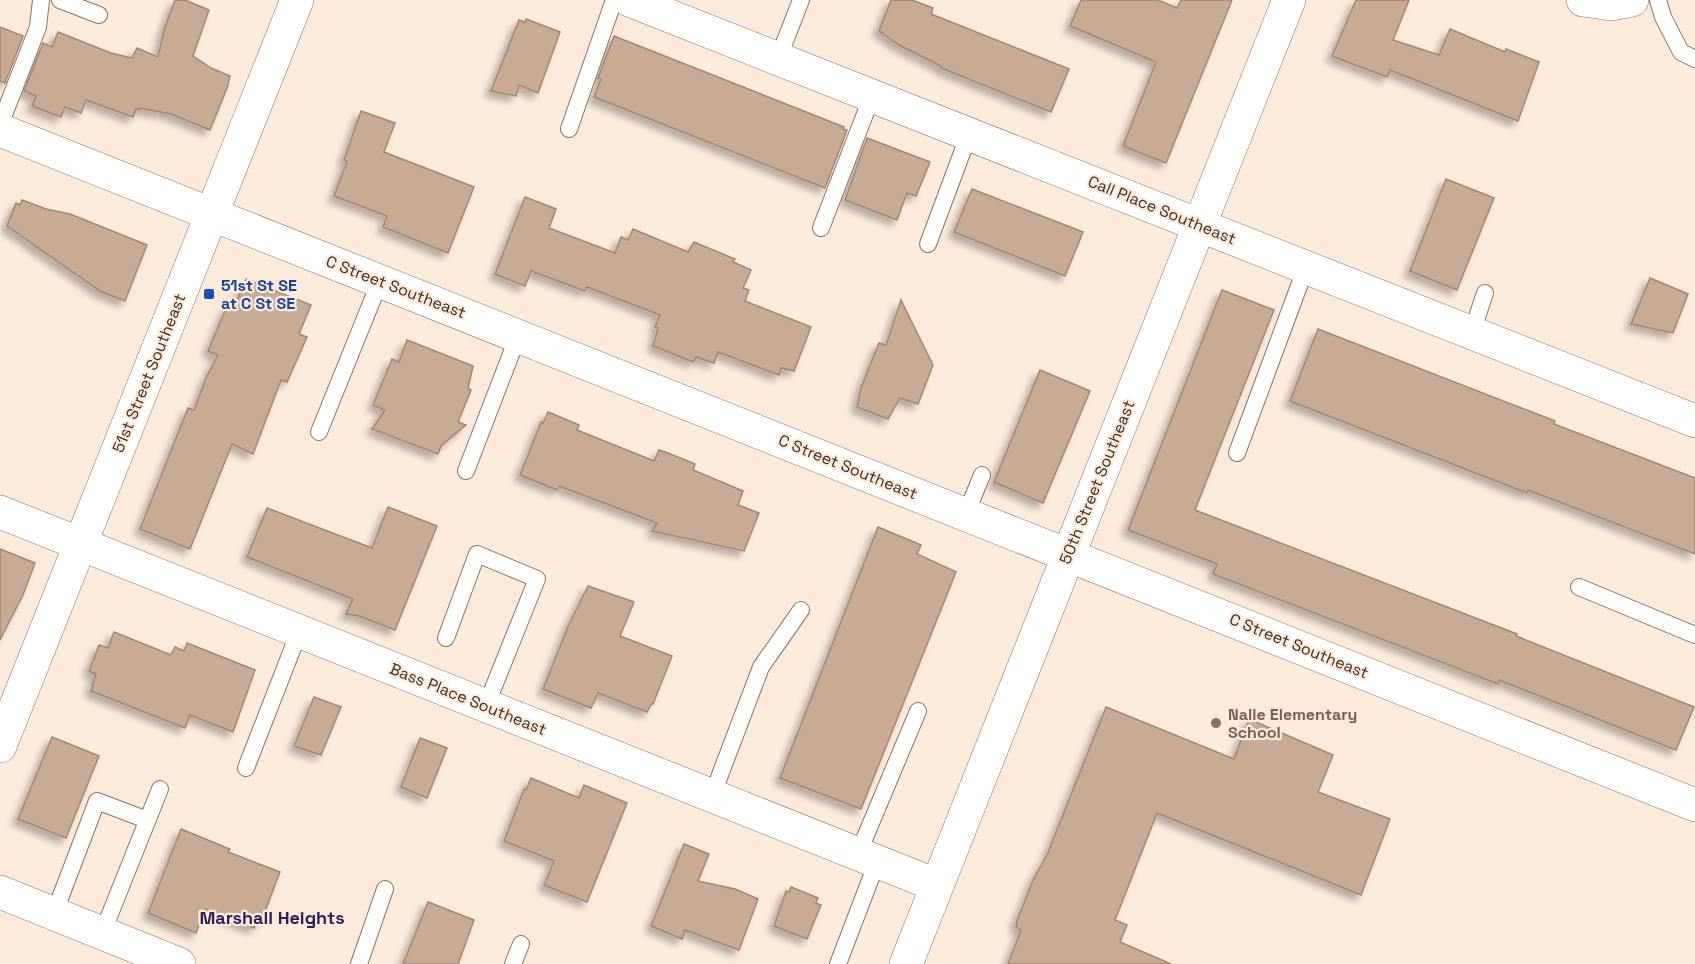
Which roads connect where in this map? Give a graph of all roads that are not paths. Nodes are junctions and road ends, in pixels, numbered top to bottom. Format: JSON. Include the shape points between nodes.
{"nodes":[{"id":1,"x":41,"y":0,"type":"edge"},
{"id":2,"x":60,"y":0,"type":"edge"},
{"id":3,"x":297,"y":0,"type":"edge"},
{"id":4,"x":614,"y":0,"type":"edge"},
{"id":5,"x":630,"y":0,"type":"edge"},
{"id":6,"x":801,"y":0,"type":"edge"},
{"id":7,"x":1289,"y":0,"type":"edge"},
{"id":8,"x":1583,"y":0,"type":"edge"},
{"id":9,"x":1632,"y":0,"type":"edge"},
{"id":10,"x":1658,"y":0,"type":"edge"},
{"id":11,"x":99,"y":15,"type":"dead end"},
{"id":12,"x":778,"y":59,"type":"junction"},
{"id":13,"x":1695,"y":59,"type":"edge"},
{"id":14,"x":872,"y":96,"type":"junction"},
{"id":15,"x":0,"y":127,"type":"edge"},
{"id":16,"x":569,"y":129,"type":"dead end"},
{"id":17,"x":969,"y":134,"type":"junction"},
{"id":18,"x":213,"y":215,"type":"junction"},
{"id":19,"x":1200,"y":225,"type":"junction"},
{"id":20,"x":821,"y":228,"type":"dead end"},
{"id":21,"x":928,"y":244,"type":"dead end"},
{"id":22,"x":1306,"y":267,"type":"junction"},
{"id":23,"x":380,"y":281,"type":"junction"},
{"id":24,"x":1485,"y":294,"type":"dead end"},
{"id":25,"x":1472,"y":332,"type":"junction"},
{"id":26,"x":518,"y":336,"type":"junction"},
{"id":27,"x":1695,"y":421,"type":"edge"},
{"id":28,"x":319,"y":432,"type":"dead end"},
{"id":29,"x":1237,"y":453,"type":"dead end"},
{"id":30,"x":466,"y":471,"type":"dead end"},
{"id":31,"x":982,"y":475,"type":"dead end"},
{"id":32,"x":0,"y":512,"type":"edge"},
{"id":33,"x":966,"y":514,"type":"junction"},
{"id":34,"x":81,"y":544,"type":"junction"},
{"id":35,"x":1068,"y":554,"type":"junction"},
{"id":36,"x":1579,"y":587,"type":"dead end"},
{"id":37,"x":801,"y":610,"type":"dead end"},
{"id":38,"x":299,"y":632,"type":"junction"},
{"id":39,"x":1695,"y":635,"type":"edge"},
{"id":40,"x":446,"y":638,"type":"dead end"},
{"id":41,"x":486,"y":706,"type":"junction"},
{"id":42,"x":918,"y":711,"type":"dead end"},
{"id":43,"x":0,"y":746,"type":"edge"},
{"id":44,"x":246,"y":768,"type":"dead end"},
{"id":45,"x":160,"y":789,"type":"dead end"},
{"id":46,"x":712,"y":796,"type":"junction"},
{"id":47,"x":1695,"y":805,"type":"edge"},
{"id":48,"x":147,"y":820,"type":"junction"},
{"id":49,"x":868,"y":858,"type":"junction"},
{"id":50,"x":936,"y":885,"type":"junction"},
{"id":51,"x":385,"y":890,"type":"dead end"},
{"id":52,"x":0,"y":892,"type":"edge"},
{"id":53,"x":54,"y":914,"type":"junction"},
{"id":54,"x":102,"y":934,"type":"junction"},
{"id":55,"x":521,"y":944,"type":"dead end"},
{"id":56,"x":179,"y":964,"type":"edge"},
{"id":57,"x":359,"y":964,"type":"edge"},
{"id":58,"x":513,"y":964,"type":"edge"},
{"id":59,"x":838,"y":964,"type":"edge"},
{"id":60,"x":906,"y":964,"type":"edge"}],
"edges":[{"from":1,"to":15,"type":"lane","via":[[38,27]]},
{"from":2,"to":11,"type":"lane"},
{"from":3,"to":18,"type":"street","name":"51st Street Southeast"},
{"from":4,"to":16,"type":"lane"},
{"from":5,"to":12,"type":"street","name":"Call Place Southeast"},
{"from":6,"to":12,"type":"lane"},
{"from":7,"to":19,"type":"street","name":"50th Street Southeast"},
{"from":8,"to":9,"type":"street","via":[[1611,4]]},
{"from":10,"to":13,"type":"lane","via":[[1681,52]]},
{"from":12,"to":14,"type":"street","name":"Call Place Southeast"},
{"from":14,"to":17,"type":"street","name":"Call Place Southeast"},
{"from":14,"to":20,"type":"lane"},
{"from":15,"to":18,"type":"street","name":"C Street Southeast"},
{"from":17,"to":19,"type":"street","name":"Call Place Southeast"},
{"from":17,"to":21,"type":"lane"},
{"from":18,"to":23,"type":"street","name":"C Street Southeast"},
{"from":18,"to":34,"type":"street","name":"51st Street Southeast"},
{"from":19,"to":22,"type":"street","name":"Call Place Southeast"},
{"from":19,"to":35,"type":"street","name":"50th Street Southeast"},
{"from":22,"to":25,"type":"street","name":"Call Place Southeast"},
{"from":22,"to":29,"type":"lane"},
{"from":23,"to":26,"type":"street","name":"C Street Southeast"},
{"from":23,"to":28,"type":"lane"},
{"from":24,"to":25,"type":"lane"},
{"from":25,"to":27,"type":"street","name":"Call Place Southeast"},
{"from":26,"to":30,"type":"lane"},
{"from":26,"to":33,"type":"street","name":"C Street Southeast"},
{"from":31,"to":33,"type":"lane"},
{"from":32,"to":34,"type":"street","name":"Bass Place Southeast"},
{"from":33,"to":35,"type":"street","name":"C Street Southeast"},
{"from":34,"to":38,"type":"street","name":"Bass Place Southeast"},
{"from":34,"to":43,"type":"street","name":"51st Street Southeast"},
{"from":35,"to":47,"type":"street","name":"C Street Southeast"},
{"from":35,"to":50,"type":"street","name":"50th Street Southeast"},
{"from":36,"to":39,"type":"lane"},
{"from":37,"to":46,"type":"lane","via":[[761,668]]},
{"from":38,"to":41,"type":"street","name":"Bass Place Southeast"},
{"from":38,"to":44,"type":"lane"},
{"from":40,"to":41,"type":"lane","via":[[477,554],[537,579]]},
{"from":41,"to":46,"type":"street","name":"Bass Place Southeast"},
{"from":42,"to":49,"type":"lane"},
{"from":45,"to":48,"type":"lane"},
{"from":46,"to":49,"type":"street","name":"Bass Place Southeast"},
{"from":48,"to":53,"type":"lane","via":[[98,801]]},
{"from":48,"to":54,"type":"lane"},
{"from":49,"to":50,"type":"street","name":"Bass Place Southeast"},
{"from":49,"to":59,"type":"lane"},
{"from":50,"to":60,"type":"street","name":"50th Street Southeast"},
{"from":51,"to":57,"type":"lane"},
{"from":52,"to":53,"type":"street"},
{"from":53,"to":54,"type":"street"},
{"from":54,"to":56,"type":"street"},
{"from":55,"to":58,"type":"lane"}]}
